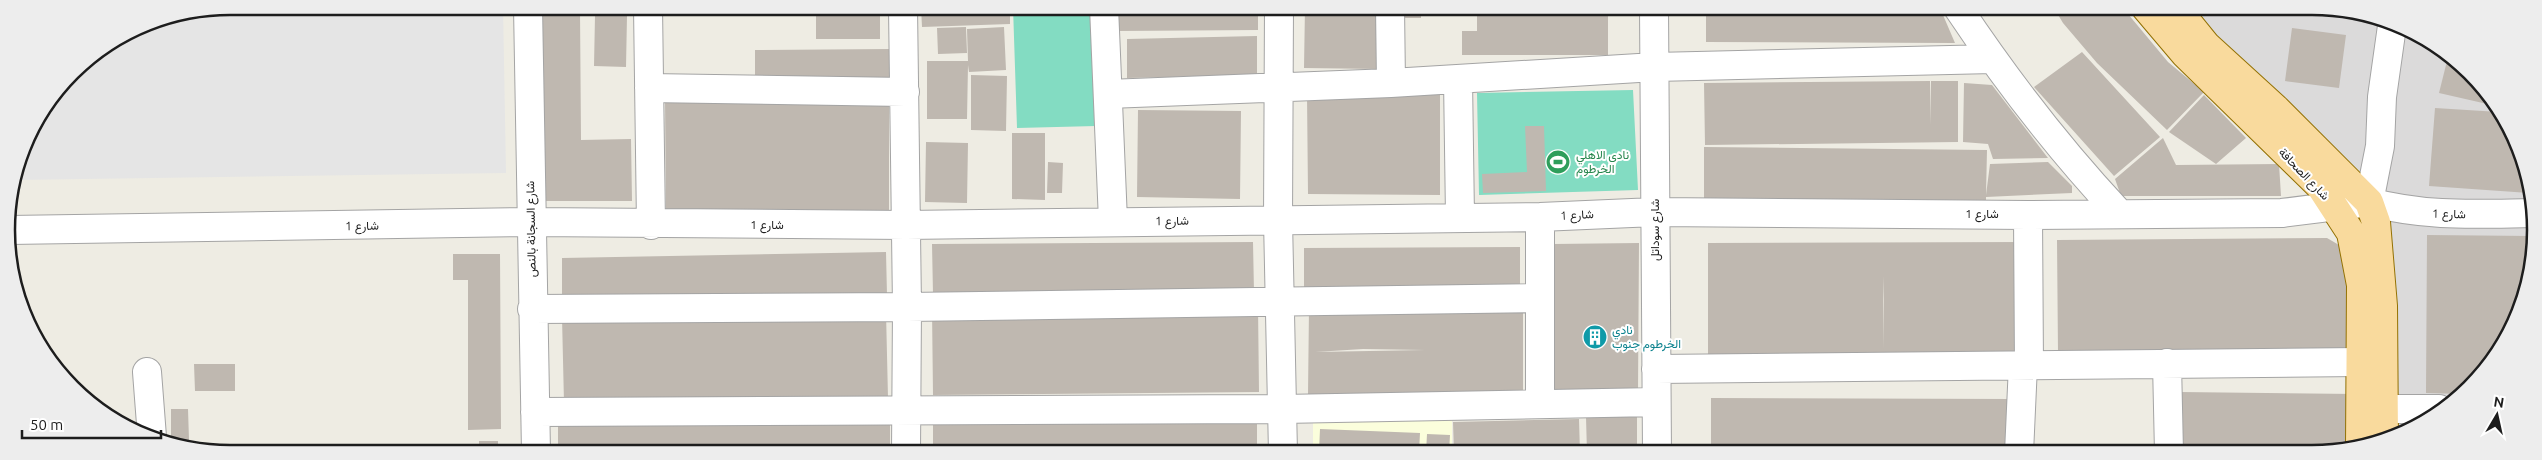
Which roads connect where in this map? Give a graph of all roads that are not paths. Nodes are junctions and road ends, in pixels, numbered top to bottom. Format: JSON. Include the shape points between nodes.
{"nodes":[{"id":1,"x":528,"y":15,"type":"edge"},
{"id":2,"x":648,"y":15,"type":"edge"},
{"id":3,"x":903,"y":15,"type":"edge"},
{"id":4,"x":1104,"y":15,"type":"edge"},
{"id":5,"x":1279,"y":15,"type":"edge"},
{"id":6,"x":1390,"y":15,"type":"edge"},
{"id":7,"x":1654,"y":15,"type":"edge"},
{"id":8,"x":1963,"y":15,"type":"edge"},
{"id":9,"x":2152,"y":15,"type":"edge"},
{"id":10,"x":2182,"y":15,"type":"edge"},
{"id":11,"x":2391,"y":30,"type":"edge"},
{"id":12,"x":1993,"y":59,"type":"junction"},
{"id":13,"x":1655,"y":67,"type":"junction"},
{"id":14,"x":1458,"y":79,"type":"junction"},
{"id":15,"x":1391,"y":83,"type":"junction"},
{"id":16,"x":649,"y":88,"type":"junction"},
{"id":17,"x":1279,"y":88,"type":"junction"},
{"id":18,"x":905,"y":92,"type":"junction"},
{"id":19,"x":1108,"y":94,"type":"junction"},
{"id":20,"x":2369,"y":202,"type":"junction"},
{"id":21,"x":2334,"y":205,"type":"junction"},
{"id":22,"x":1655,"y":212,"type":"junction"},
{"id":23,"x":2119,"y":213,"type":"junction"},
{"id":24,"x":2527,"y":213,"type":"edge"},
{"id":25,"x":2028,"y":215,"type":"junction"},
{"id":26,"x":1460,"y":217,"type":"junction"},
{"id":27,"x":1540,"y":217,"type":"junction"},
{"id":28,"x":1278,"y":220,"type":"junction"},
{"id":29,"x":1113,"y":221,"type":"junction"},
{"id":30,"x":531,"y":222,"type":"junction"},
{"id":31,"x":651,"y":225,"type":"junction"},
{"id":32,"x":906,"y":225,"type":"junction"},
{"id":33,"x":15,"y":230,"type":"edge"},
{"id":34,"x":1540,"y":298,"type":"junction"},
{"id":35,"x":1279,"y":303,"type":"junction"},
{"id":36,"x":907,"y":308,"type":"junction"},
{"id":37,"x":532,"y":309,"type":"junction"},
{"id":38,"x":2360,"y":362,"type":"junction"},
{"id":39,"x":2167,"y":363,"type":"junction"},
{"id":40,"x":2026,"y":365,"type":"junction"},
{"id":41,"x":1656,"y":369,"type":"junction"},
{"id":42,"x":147,"y":372,"type":"dead end"},
{"id":43,"x":1540,"y":402,"type":"junction"},
{"id":44,"x":1656,"y":402,"type":"junction"},
{"id":45,"x":1282,"y":408,"type":"junction"},
{"id":46,"x":2384,"y":409,"type":"junction"},
{"id":47,"x":2431,"y":409,"type":"edge"},
{"id":48,"x":906,"y":411,"type":"junction"},
{"id":49,"x":536,"y":412,"type":"junction"},
{"id":50,"x":149,"y":429,"type":"edge"},
{"id":51,"x":2384,"y":433,"type":"edge"},
{"id":52,"x":2360,"y":440,"type":"edge"},
{"id":53,"x":536,"y":445,"type":"edge"},
{"id":54,"x":906,"y":445,"type":"edge"},
{"id":55,"x":1283,"y":445,"type":"edge"},
{"id":56,"x":1657,"y":445,"type":"edge"},
{"id":57,"x":2021,"y":445,"type":"edge"},
{"id":58,"x":2169,"y":445,"type":"edge"}],
"edges":[{"from":1,"to":30,"type":"street","name":"شارع السجانة بالنص"},
{"from":2,"to":16,"type":"street"},
{"from":3,"to":18,"type":"street"},
{"from":4,"to":19,"type":"street"},
{"from":5,"to":17,"type":"street"},
{"from":6,"to":15,"type":"street"},
{"from":7,"to":13,"type":"street","name":"شارع سوداتل"},
{"from":8,"to":12,"type":"street"},
{"from":9,"to":21,"type":"main road","name":"شارع الصحافة","via":[[2185,54]]},
{"from":10,"to":20,"type":"main road","name":"شارع الصحافة","via":[[2206,45]]},
{"from":11,"to":20,"type":"street","via":[[2382,97],[2380,146]]},
{"from":12,"to":13,"type":"street"},
{"from":12,"to":23,"type":"street","via":[[2087,178]]},
{"from":13,"to":14,"type":"street"},
{"from":13,"to":22,"type":"street","name":"شارع سوداتل"},
{"from":14,"to":15,"type":"street"},
{"from":14,"to":26,"type":"street"},
{"from":15,"to":17,"type":"street"},
{"from":16,"to":18,"type":"street"},
{"from":16,"to":31,"type":"street"},
{"from":17,"to":19,"type":"street"},
{"from":17,"to":28,"type":"street"},
{"from":18,"to":32,"type":"street"},
{"from":19,"to":29,"type":"street"},
{"from":20,"to":21,"type":"street","name":"شارع 1"},
{"from":20,"to":24,"type":"street","name":"شارع 1","via":[[2436,215]]},
{"from":20,"to":46,"type":"main road","name":"شارع الصحافة","via":[[2376,222],[2383,306]]},
{"from":21,"to":23,"type":"street","name":"شارع 1","via":[[2282,213]]},
{"from":21,"to":38,"type":"main road","name":"شارع الصحافة","via":[[2352,233],[2361,285]]},
{"from":22,"to":25,"type":"street","name":"شارع 1"},
{"from":22,"to":27,"type":"street","name":"شارع 1"},
{"from":22,"to":41,"type":"street","name":"شارع سوداتل"},
{"from":23,"to":25,"type":"street","name":"شارع 1"},
{"from":25,"to":40,"type":"street"},
{"from":26,"to":27,"type":"street","name":"شارع 1"},
{"from":26,"to":28,"type":"street","name":"شارع 1"},
{"from":27,"to":34,"type":"street"},
{"from":28,"to":29,"type":"street","name":"شارع 1"},
{"from":28,"to":35,"type":"street"},
{"from":29,"to":32,"type":"street","name":"شارع 1"},
{"from":30,"to":31,"type":"street","name":"شارع 1"},
{"from":30,"to":33,"type":"street","name":"شارع 1"},
{"from":30,"to":37,"type":"street","name":"شارع السجانة بالنص"},
{"from":31,"to":32,"type":"street","name":"شارع 1"},
{"from":32,"to":36,"type":"street"},
{"from":34,"to":35,"type":"street"},
{"from":34,"to":43,"type":"street"},
{"from":35,"to":36,"type":"street"},
{"from":35,"to":45,"type":"street"},
{"from":36,"to":37,"type":"street"},
{"from":36,"to":48,"type":"street"},
{"from":37,"to":49,"type":"street","name":"شارع السجانة بالنص"},
{"from":38,"to":39,"type":"street"},
{"from":38,"to":52,"type":"main road","name":"شارع الصحافة"},
{"from":39,"to":40,"type":"street"},
{"from":39,"to":58,"type":"street"},
{"from":40,"to":41,"type":"street"},
{"from":40,"to":57,"type":"street"},
{"from":41,"to":44,"type":"street","name":"شارع سوداتل"},
{"from":42,"to":50,"type":"street"},
{"from":43,"to":44,"type":"street"},
{"from":43,"to":45,"type":"street"},
{"from":44,"to":56,"type":"street","name":"شارع سوداتل"},
{"from":45,"to":48,"type":"street"},
{"from":45,"to":55,"type":"street"},
{"from":46,"to":47,"type":"street"},
{"from":46,"to":51,"type":"main road","name":"شارع الصحافة"},
{"from":48,"to":49,"type":"street"},
{"from":48,"to":54,"type":"street"},
{"from":49,"to":53,"type":"street","name":"شارع السجانة بالنص"}]}
